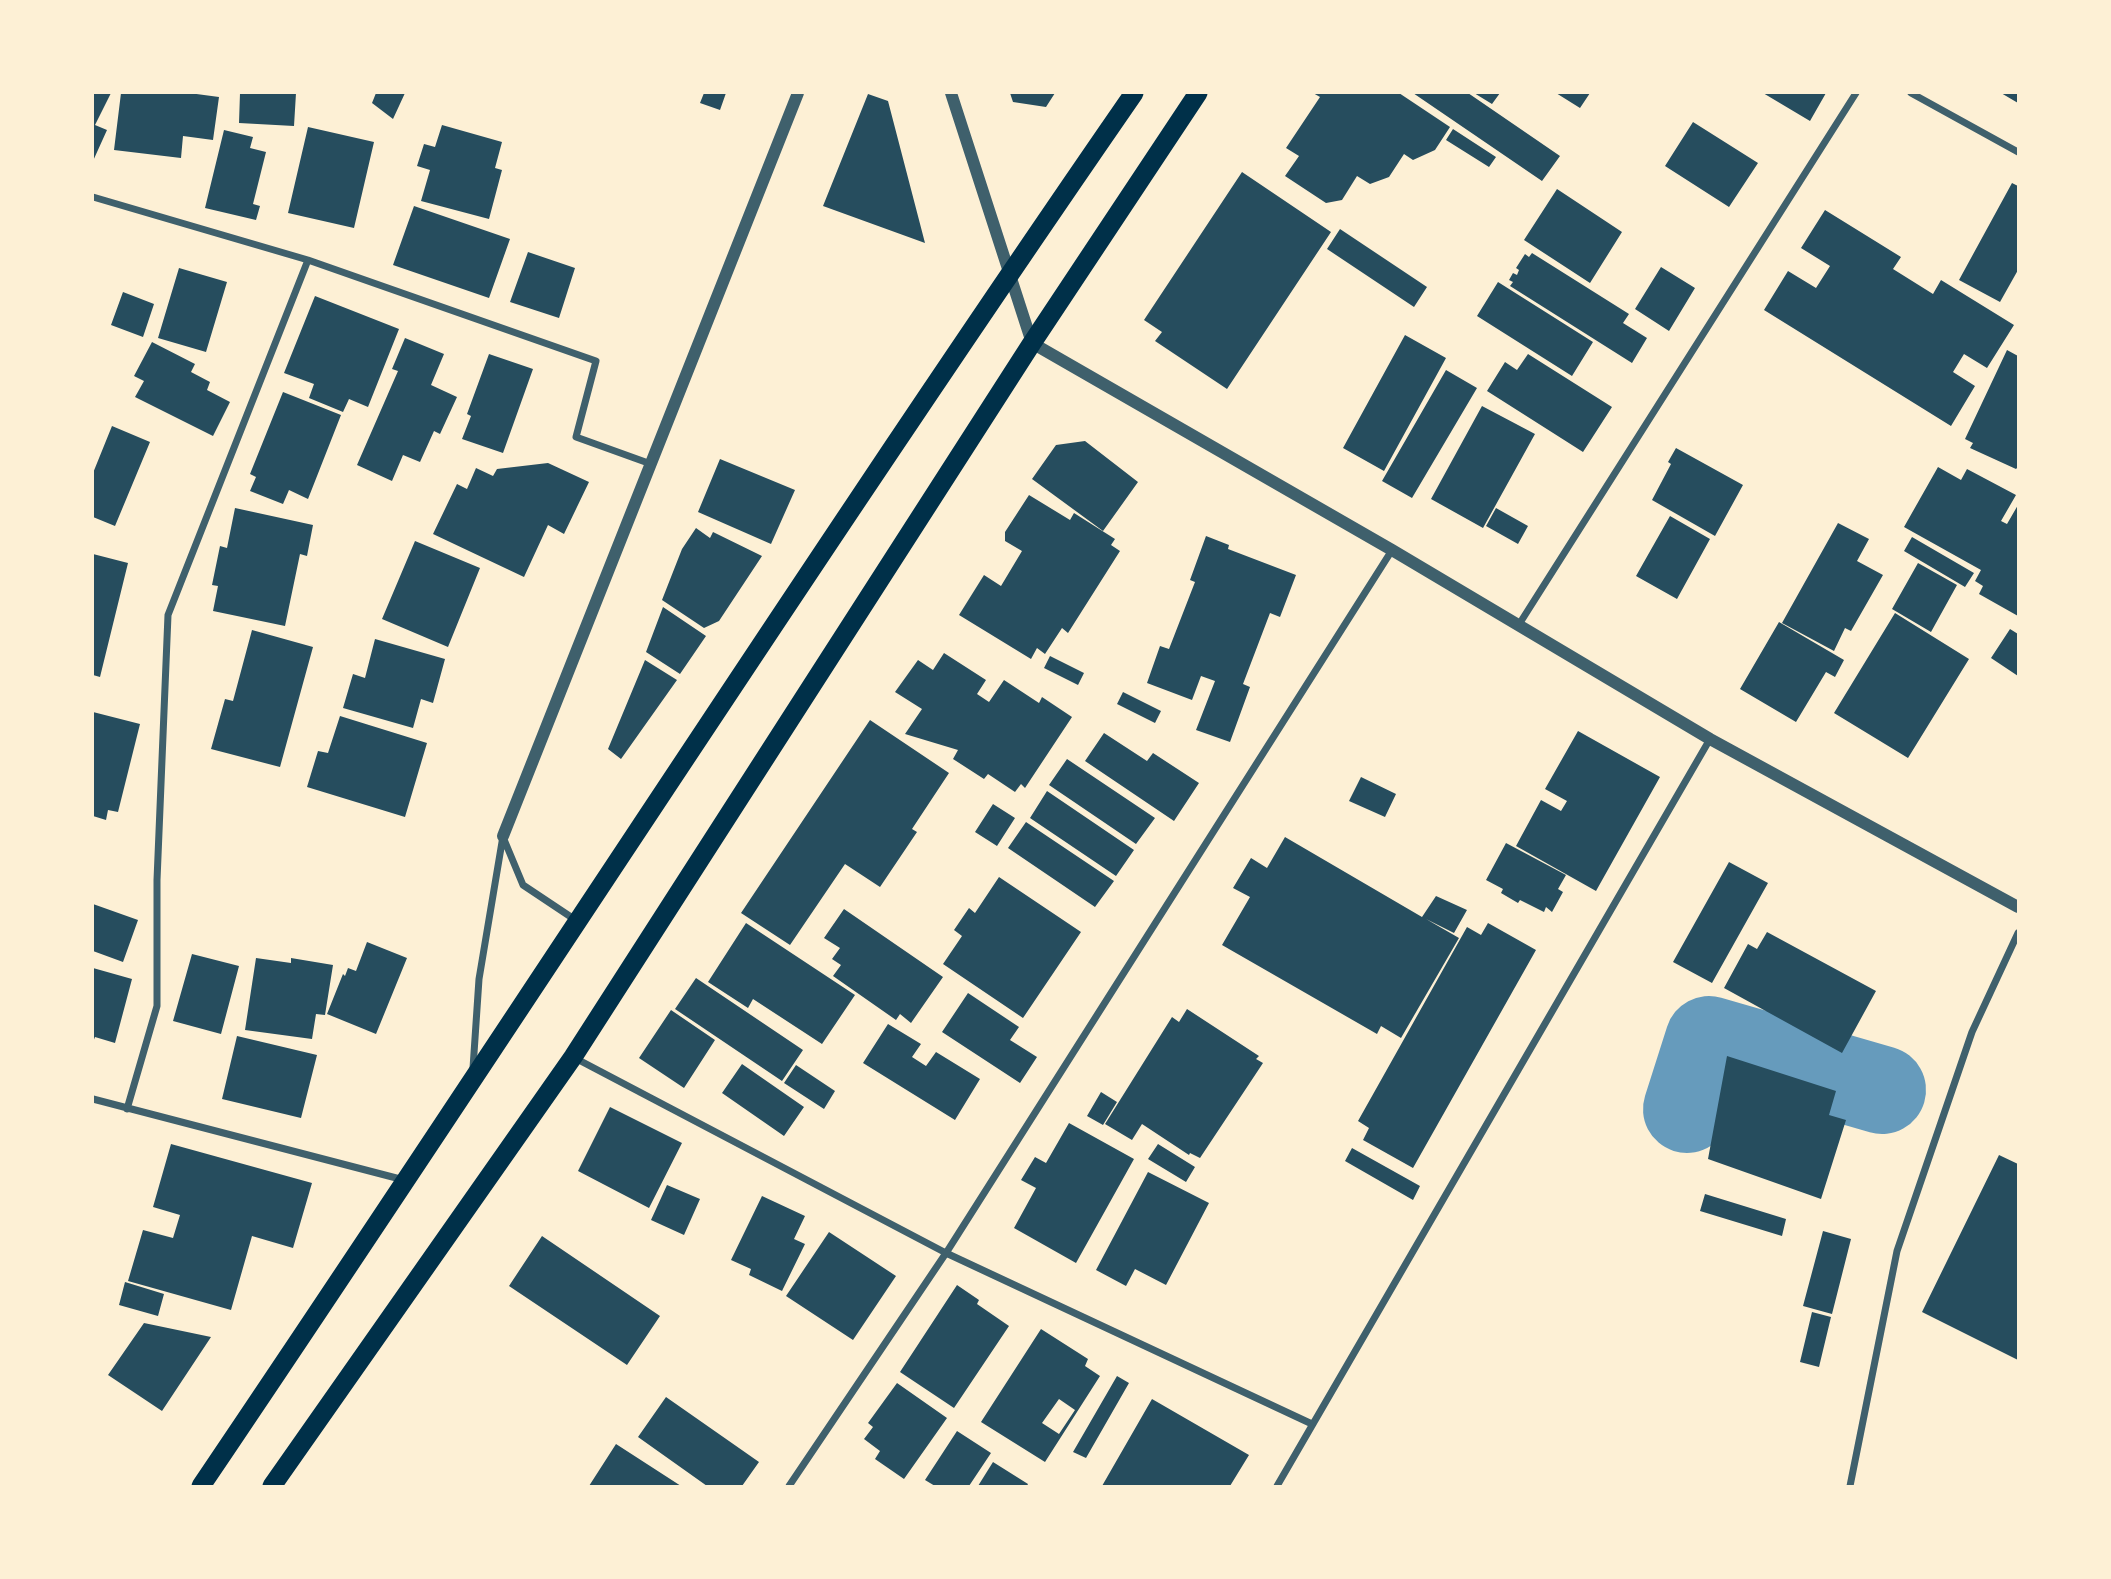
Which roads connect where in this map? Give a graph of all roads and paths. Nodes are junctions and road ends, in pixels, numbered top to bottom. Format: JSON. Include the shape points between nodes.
{"nodes":[{"id":1,"x":797,"y":93,"type":"edge"},
{"id":2,"x":951,"y":93,"type":"edge"},
{"id":3,"x":1134,"y":93,"type":"edge"},
{"id":4,"x":1198,"y":93,"type":"edge"},
{"id":5,"x":1856,"y":93,"type":"edge"},
{"id":6,"x":1911,"y":93,"type":"edge"},
{"id":7,"x":2018,"y":152,"type":"edge"},
{"id":8,"x":93,"y":197,"type":"edge"},
{"id":9,"x":308,"y":260,"type":"junction"},
{"id":10,"x":1010,"y":271,"type":"junction"},
{"id":11,"x":1032,"y":343,"type":"junction"},
{"id":12,"x":651,"y":464,"type":"junction"},
{"id":13,"x":1392,"y":550,"type":"junction"},
{"id":14,"x":1518,"y":626,"type":"junction"},
{"id":15,"x":1710,"y":739,"type":"junction"},
{"id":16,"x":503,"y":836,"type":"junction"},
{"id":17,"x":2018,"y":907,"type":"edge"},
{"id":18,"x":579,"y":922,"type":"junction"},
{"id":19,"x":2018,"y":933,"type":"edge"},
{"id":20,"x":573,"y":1057,"type":"junction"},
{"id":21,"x":472,"y":1082,"type":"junction"},
{"id":22,"x":93,"y":1099,"type":"edge"},
{"id":23,"x":127,"y":1109,"type":"junction"},
{"id":24,"x":407,"y":1181,"type":"junction"},
{"id":25,"x":946,"y":1253,"type":"junction"},
{"id":26,"x":1312,"y":1423,"type":"junction"},
{"id":27,"x":201,"y":1486,"type":"edge"},
{"id":28,"x":272,"y":1486,"type":"edge"},
{"id":29,"x":789,"y":1486,"type":"edge"},
{"id":30,"x":1277,"y":1486,"type":"edge"},
{"id":31,"x":1850,"y":1486,"type":"edge"}],
"edges":[{"from":1,"to":12,"type":"street"},
{"from":2,"to":10,"type":"street"},
{"from":3,"to":10,"type":"highway"},
{"from":4,"to":11,"type":"highway"},
{"from":5,"to":14,"type":"street"},
{"from":6,"to":7,"type":"street"},
{"from":8,"to":9,"type":"street"},
{"from":9,"to":12,"type":"street","via":[[596,361],[576,437]]},
{"from":9,"to":23,"type":"street","via":[[168,615],[157,880],[157,1006]]},
{"from":10,"to":11,"type":"street"},
{"from":10,"to":18,"type":"highway"},
{"from":11,"to":13,"type":"street"},
{"from":11,"to":20,"type":"highway"},
{"from":12,"to":16,"type":"street"},
{"from":13,"to":14,"type":"street"},
{"from":13,"to":25,"type":"street"},
{"from":14,"to":15,"type":"street"},
{"from":15,"to":17,"type":"street"},
{"from":15,"to":26,"type":"street"},
{"from":16,"to":18,"type":"street","via":[[523,885]]},
{"from":16,"to":21,"type":"street","via":[[479,979]]},
{"from":18,"to":21,"type":"highway"},
{"from":19,"to":31,"type":"street","via":[[1972,1032],[1897,1251]]},
{"from":20,"to":25,"type":"street"},
{"from":20,"to":28,"type":"highway"},
{"from":21,"to":24,"type":"highway"},
{"from":22,"to":23,"type":"street"},
{"from":23,"to":24,"type":"street"},
{"from":24,"to":27,"type":"highway"},
{"from":25,"to":26,"type":"street"},
{"from":25,"to":29,"type":"street"},
{"from":26,"to":30,"type":"street"}]}
